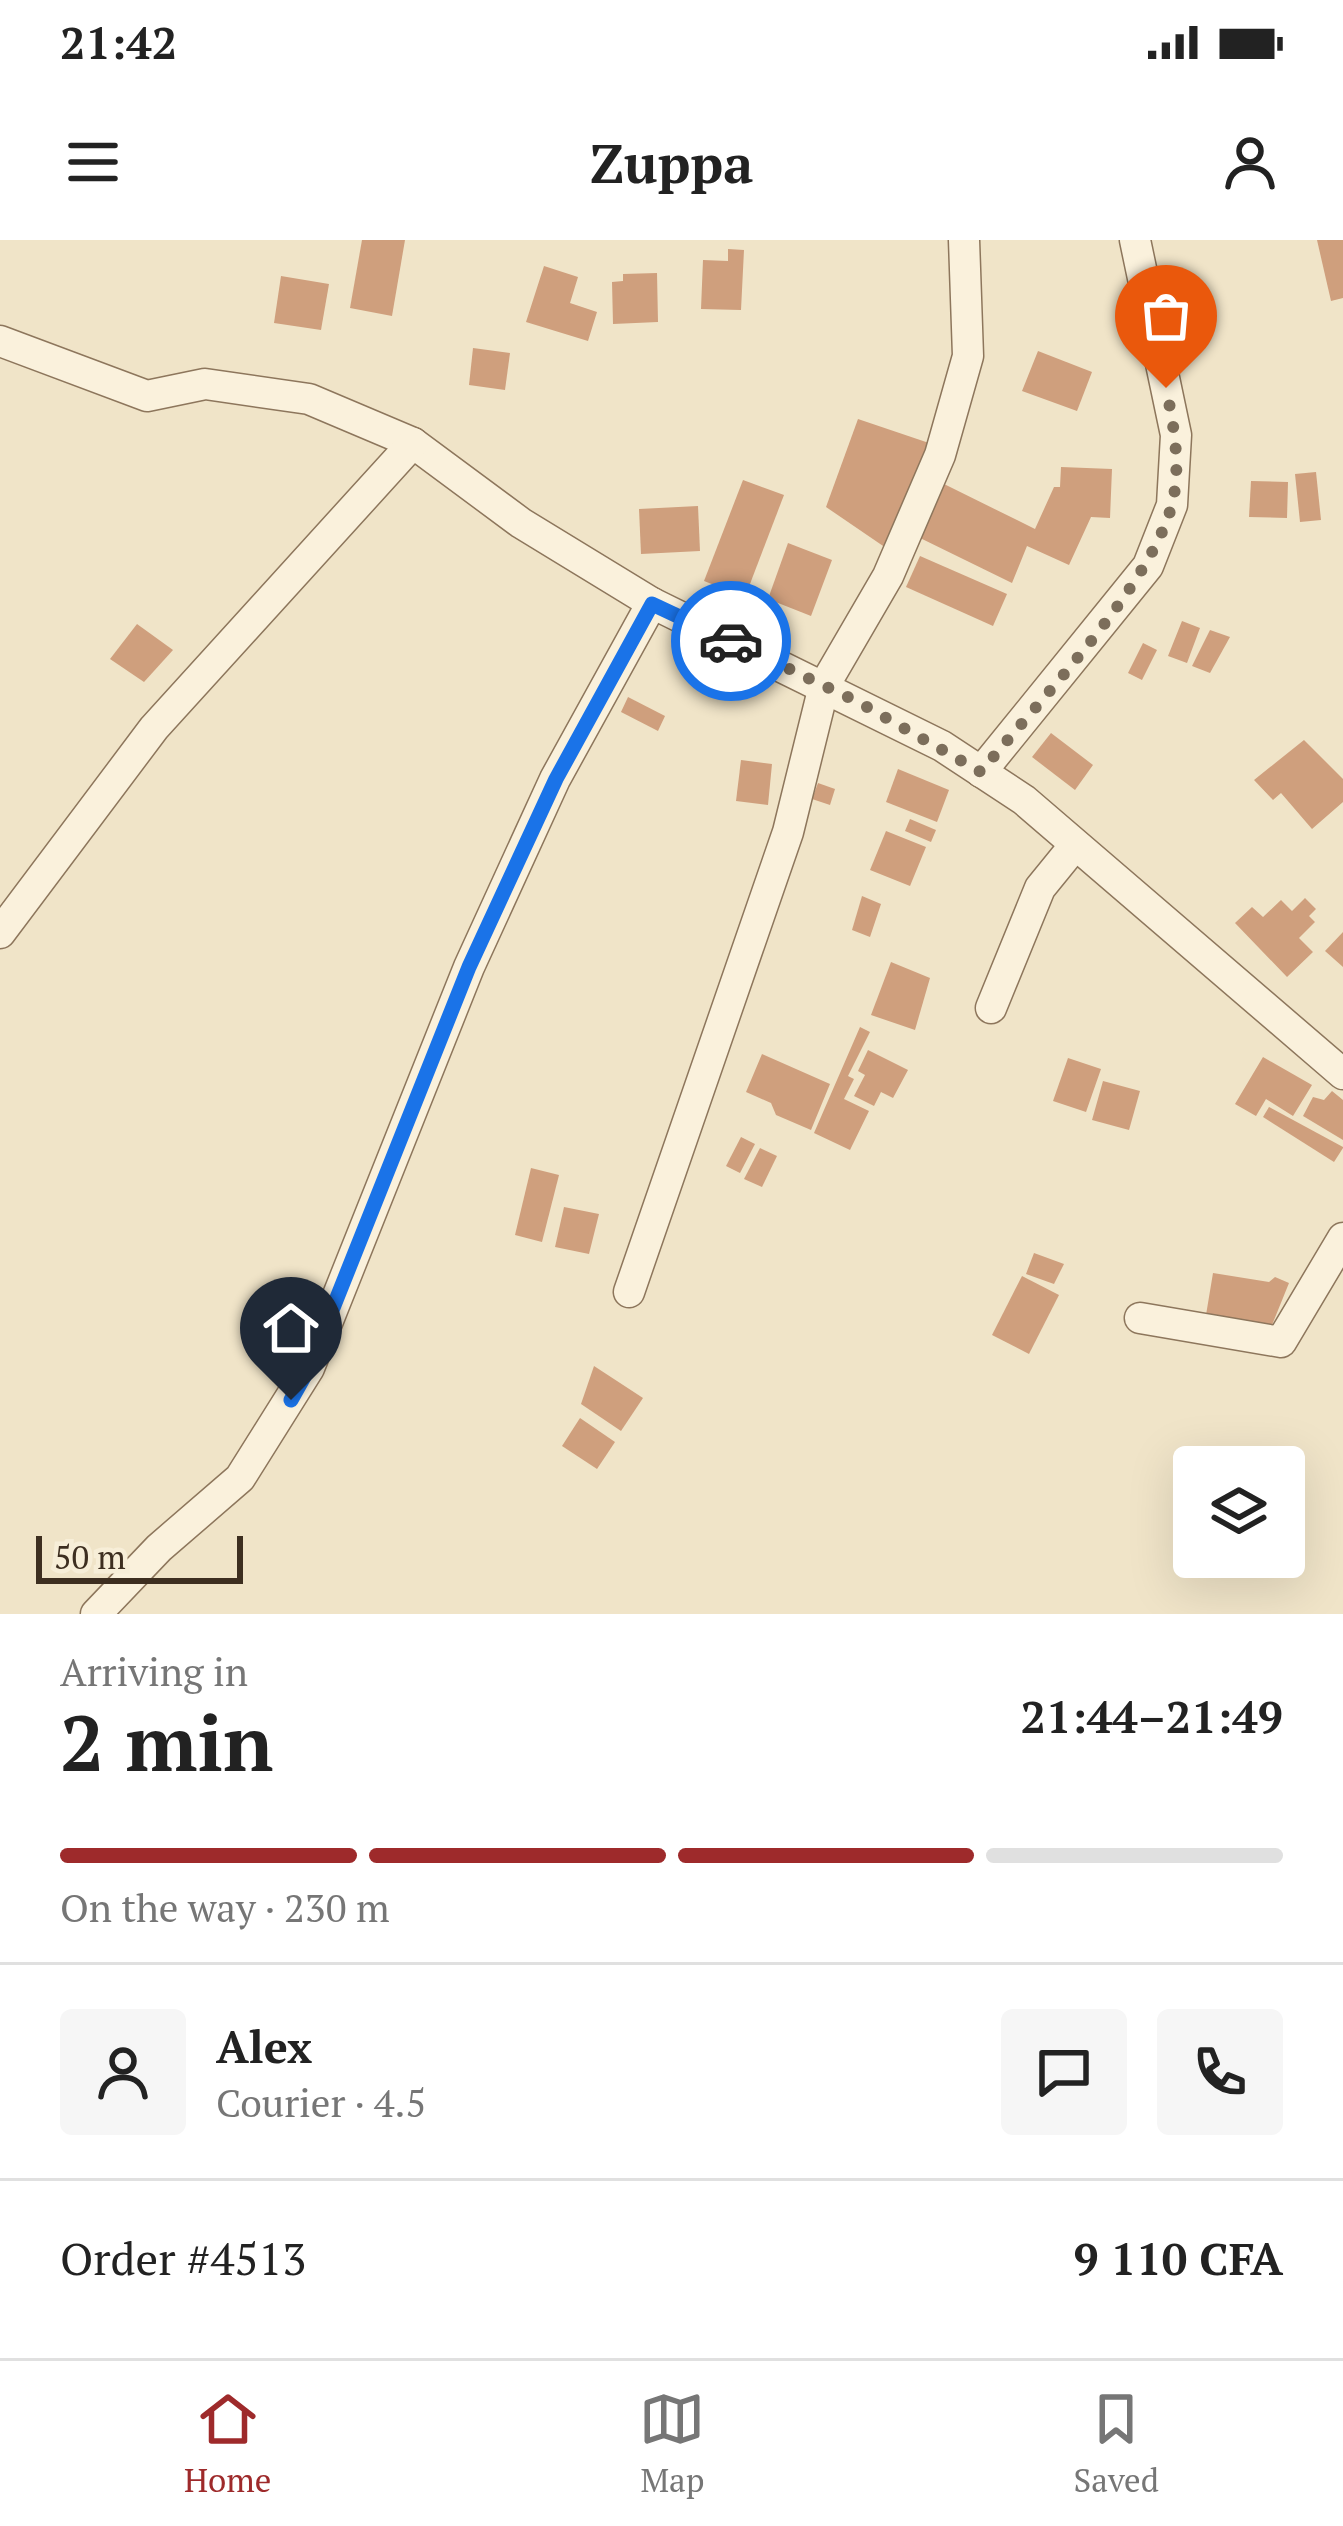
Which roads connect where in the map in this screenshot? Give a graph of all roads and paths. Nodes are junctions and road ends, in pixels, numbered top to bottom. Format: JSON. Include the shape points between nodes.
{"nodes":[{"id":1,"x":964,"y":240,"type":"edge"},
{"id":2,"x":1135,"y":240,"type":"edge"},
{"id":3,"x":0,"y":341,"type":"edge"},
{"id":4,"x":413,"y":442,"type":"junction"},
{"id":5,"x":652,"y":604,"type":"junction"},
{"id":6,"x":824,"y":686,"type":"junction"},
{"id":7,"x":981,"y":772,"type":"junction"},
{"id":8,"x":1076,"y":845,"type":"junction"},
{"id":9,"x":0,"y":934,"type":"edge"},
{"id":10,"x":991,"y":1008,"type":"dead end"},
{"id":11,"x":1343,"y":1073,"type":"edge"},
{"id":12,"x":1343,"y":1238,"type":"edge"},
{"id":13,"x":629,"y":1292,"type":"dead end"},
{"id":14,"x":1140,"y":1318,"type":"dead end"},
{"id":15,"x":96,"y":1614,"type":"edge"}],
"edges":[{"from":1,"to":6,"type":"street","via":[[968,356],[940,454],[888,576]]},
{"from":2,"to":7,"type":"street","via":[[1176,435],[1172,505],[1148,566]]},
{"from":3,"to":4,"type":"street","via":[[147,396],[205,384],[309,399]]},
{"from":4,"to":5,"type":"street","via":[[521,523]]},
{"from":4,"to":9,"type":"street","via":[[154,728]]},
{"from":5,"to":6,"type":"street"},
{"from":5,"to":15,"type":"street","via":[[556,779],[469,967],[309,1368],[240,1478]]},
{"from":6,"to":7,"type":"street"},
{"from":6,"to":13,"type":"street","via":[[788,832]]},
{"from":7,"to":8,"type":"street"},
{"from":8,"to":10,"type":"street","via":[[1040,888]]},
{"from":8,"to":11,"type":"street"},
{"from":12,"to":14,"type":"street","via":[[1281,1342]]}]}
